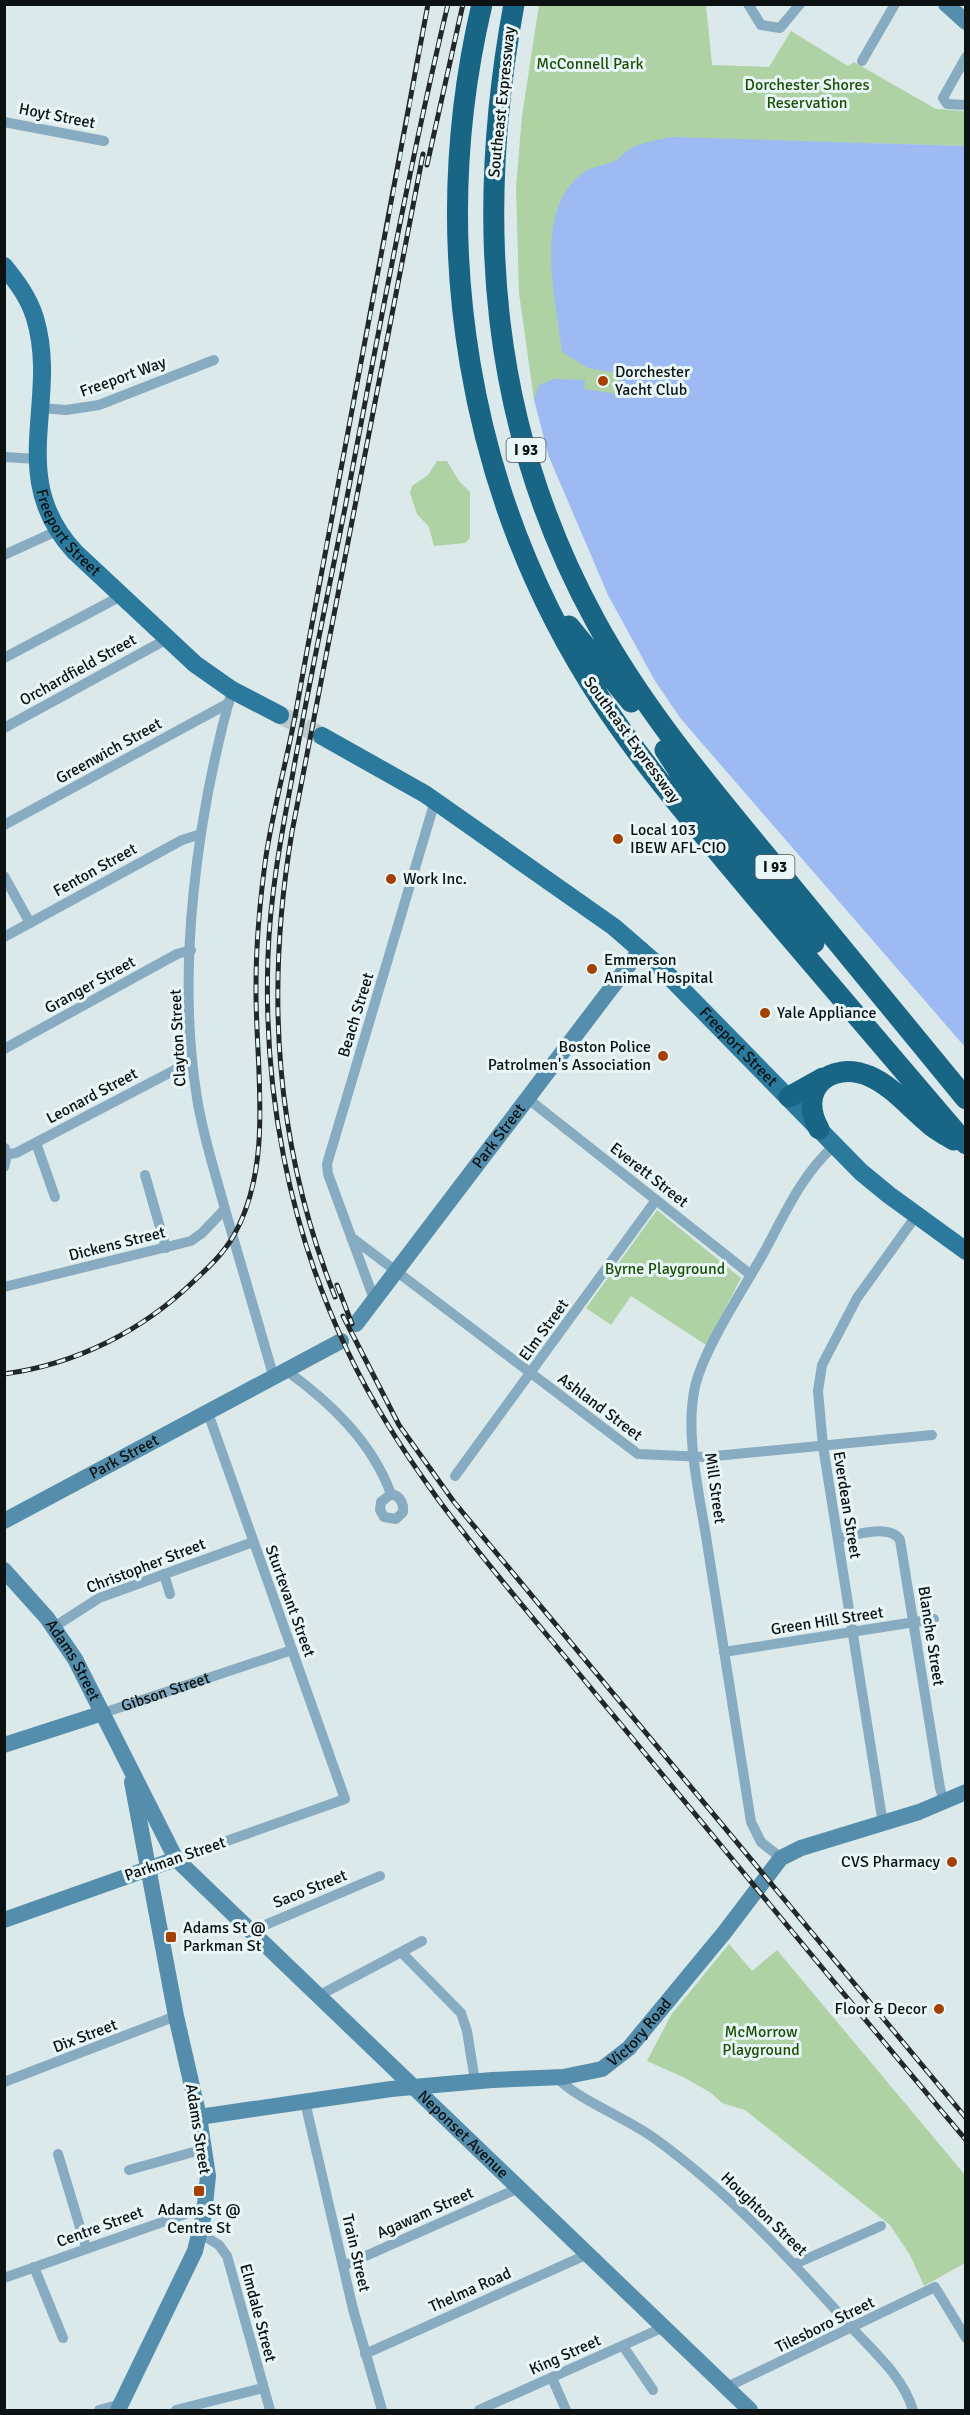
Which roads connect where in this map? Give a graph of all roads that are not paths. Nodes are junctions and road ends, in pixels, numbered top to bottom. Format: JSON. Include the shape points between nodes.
{"nodes":[{"id":1,"x":482,"y":4,"type":"edge"},
{"id":2,"x":514,"y":4,"type":"edge"},
{"id":3,"x":748,"y":4,"type":"edge"},
{"id":4,"x":800,"y":4,"type":"edge"},
{"id":5,"x":895,"y":4,"type":"edge"},
{"id":6,"x":946,"y":4,"type":"edge"},
{"id":7,"x":966,"y":22,"type":"edge"},
{"id":8,"x":966,"y":57,"type":"edge"},
{"id":9,"x":862,"y":62,"type":"dead end"},
{"id":10,"x":966,"y":105,"type":"edge"},
{"id":11,"x":4,"y":122,"type":"edge"},
{"id":12,"x":104,"y":141,"type":"dead end"},
{"id":13,"x":4,"y":266,"type":"edge"},
{"id":14,"x":214,"y":360,"type":"dead end"},
{"id":15,"x":40,"y":408,"type":"junction"},
{"id":16,"x":4,"y":457,"type":"edge"},
{"id":17,"x":37,"y":459,"type":"junction"},
{"id":18,"x":59,"y":530,"type":"junction"},
{"id":19,"x":4,"y":555,"type":"edge"},
{"id":20,"x":539,"y":588,"type":"junction"},
{"id":21,"x":121,"y":596,"type":"junction"},
{"id":22,"x":598,"y":625,"type":"junction"},
{"id":23,"x":167,"y":639,"type":"junction"},
{"id":24,"x":4,"y":658,"type":"edge"},
{"id":25,"x":230,"y":697,"type":"junction"},
{"id":26,"x":280,"y":716,"type":"tunnel mouth"},
{"id":27,"x":646,"y":721,"type":"junction"},
{"id":28,"x":4,"y":728,"type":"edge"},
{"id":29,"x":322,"y":736,"type":"tunnel mouth"},
{"id":30,"x":435,"y":801,"type":"junction"},
{"id":31,"x":4,"y":825,"type":"edge"},
{"id":32,"x":201,"y":834,"type":"junction"},
{"id":33,"x":4,"y":876,"type":"edge"},
{"id":34,"x":30,"y":923,"type":"junction"},
{"id":35,"x":4,"y":937,"type":"edge"},
{"id":36,"x":641,"y":949,"type":"junction"},
{"id":37,"x":191,"y":950,"type":"junction"},
{"id":38,"x":4,"y":1048,"type":"edge"},
{"id":39,"x":192,"y":1060,"type":"junction"},
{"id":40,"x":825,"y":1077,"type":"junction"},
{"id":41,"x":789,"y":1097,"type":"junction"},
{"id":42,"x":527,"y":1098,"type":"junction"},
{"id":43,"x":966,"y":1099,"type":"edge"},
{"id":44,"x":966,"y":1115,"type":"edge"},
{"id":45,"x":819,"y":1129,"type":"junction"},
{"id":46,"x":966,"y":1130,"type":"edge"},
{"id":47,"x":36,"y":1143,"type":"junction"},
{"id":48,"x":834,"y":1146,"type":"junction"},
{"id":49,"x":966,"y":1146,"type":"edge"},
{"id":50,"x":5,"y":1153,"type":"edge"},
{"id":51,"x":4,"y":1167,"type":"edge"},
{"id":52,"x":145,"y":1175,"type":"dead end"},
{"id":53,"x":55,"y":1197,"type":"dead end"},
{"id":54,"x":656,"y":1200,"type":"junction"},
{"id":55,"x":225,"y":1209,"type":"junction"},
{"id":56,"x":916,"y":1216,"type":"junction"},
{"id":57,"x":351,"y":1237,"type":"junction"},
{"id":58,"x":166,"y":1248,"type":"junction"},
{"id":59,"x":966,"y":1251,"type":"edge"},
{"id":60,"x":396,"y":1270,"type":"junction"},
{"id":61,"x":751,"y":1275,"type":"junction"},
{"id":62,"x":4,"y":1287,"type":"edge"},
{"id":63,"x":374,"y":1299,"type":"junction"},
{"id":64,"x":356,"y":1324,"type":"dead end"},
{"id":65,"x":341,"y":1341,"type":"dead end"},
{"id":66,"x":530,"y":1374,"type":"junction"},
{"id":67,"x":280,"y":1375,"type":"junction"},
{"id":68,"x":208,"y":1413,"type":"junction"},
{"id":69,"x":932,"y":1435,"type":"dead end"},
{"id":70,"x":823,"y":1446,"type":"junction"},
{"id":71,"x":695,"y":1457,"type":"junction"},
{"id":72,"x":455,"y":1476,"type":"dead end"},
{"id":73,"x":391,"y":1494,"type":"dead end"},
{"id":74,"x":4,"y":1521,"type":"edge"},
{"id":75,"x":838,"y":1538,"type":"junction"},
{"id":76,"x":253,"y":1542,"type":"junction"},
{"id":77,"x":4,"y":1569,"type":"edge"},
{"id":78,"x":164,"y":1574,"type":"junction"},
{"id":79,"x":170,"y":1594,"type":"dead end"},
{"id":80,"x":934,"y":1619,"type":"dead end"},
{"id":81,"x":914,"y":1622,"type":"junction"},
{"id":82,"x":54,"y":1627,"type":"junction"},
{"id":83,"x":852,"y":1632,"type":"junction"},
{"id":84,"x":292,"y":1650,"type":"junction"},
{"id":85,"x":724,"y":1652,"type":"junction"},
{"id":86,"x":103,"y":1713,"type":"junction"},
{"id":87,"x":4,"y":1745,"type":"edge"},
{"id":88,"x":127,"y":1760,"type":"junction"},
{"id":89,"x":966,"y":1792,"type":"edge"},
{"id":90,"x":345,"y":1799,"type":"joint"},
{"id":91,"x":944,"y":1802,"type":"junction"},
{"id":92,"x":883,"y":1824,"type":"junction"},
{"id":93,"x":159,"y":1826,"type":"junction"},
{"id":94,"x":781,"y":1858,"type":"junction"},
{"id":95,"x":176,"y":1859,"type":"junction"},
{"id":96,"x":149,"y":1868,"type":"junction"},
{"id":97,"x":380,"y":1876,"type":"dead end"},
{"id":98,"x":4,"y":1920,"type":"edge"},
{"id":99,"x":251,"y":1931,"type":"junction"},
{"id":100,"x":423,"y":1941,"type":"dead end"},
{"id":101,"x":403,"y":1954,"type":"junction"},
{"id":102,"x":318,"y":1996,"type":"junction"},
{"id":103,"x":176,"y":2016,"type":"junction"},
{"id":104,"x":557,"y":2078,"type":"junction"},
{"id":105,"x":475,"y":2081,"type":"junction"},
{"id":106,"x":4,"y":2082,"type":"edge"},
{"id":107,"x":413,"y":2086,"type":"junction"},
{"id":108,"x":305,"y":2102,"type":"junction"},
{"id":109,"x":199,"y":2117,"type":"junction"},
{"id":110,"x":204,"y":2149,"type":"junction"},
{"id":111,"x":58,"y":2154,"type":"dead end"},
{"id":112,"x":129,"y":2169,"type":"dead end"},
{"id":113,"x":519,"y":2188,"type":"junction"},
{"id":114,"x":205,"y":2207,"type":"junction"},
{"id":115,"x":881,"y":2226,"type":"dead end"},
{"id":116,"x":201,"y":2234,"type":"junction"},
{"id":117,"x":86,"y":2247,"type":"junction"},
{"id":118,"x":588,"y":2254,"type":"junction"},
{"id":119,"x":795,"y":2264,"type":"junction"},
{"id":120,"x":343,"y":2266,"type":"junction"},
{"id":121,"x":34,"y":2267,"type":"junction"},
{"id":122,"x":4,"y":2278,"type":"edge"},
{"id":123,"x":664,"y":2327,"type":"junction"},
{"id":124,"x":853,"y":2329,"type":"junction"},
{"id":125,"x":63,"y":2338,"type":"dead end"},
{"id":126,"x":966,"y":2338,"type":"edge"},
{"id":127,"x":623,"y":2346,"type":"junction"},
{"id":128,"x":365,"y":2354,"type":"junction"},
{"id":129,"x":552,"y":2378,"type":"junction"},
{"id":130,"x":263,"y":2388,"type":"junction"},
{"id":131,"x":727,"y":2388,"type":"junction"},
{"id":132,"x":653,"y":2390,"type":"dead end"},
{"id":133,"x":119,"y":2407,"type":"edge"},
{"id":134,"x":99,"y":2410,"type":"edge"},
{"id":135,"x":176,"y":2410,"type":"edge"},
{"id":136,"x":270,"y":2410,"type":"edge"},
{"id":137,"x":382,"y":2410,"type":"edge"},
{"id":138,"x":479,"y":2410,"type":"edge"},
{"id":139,"x":566,"y":2410,"type":"edge"},
{"id":140,"x":750,"y":2410,"type":"edge"},
{"id":141,"x":914,"y":2410,"type":"edge"}],
"edges":[{"from":1,"to":20,"type":"highway","name":"Southeast Expressway","number":"I 93","via":[[467,73],[459,142],[459,283],[471,370],[486,438],[509,515]]},
{"from":2,"to":22,"type":"highway","name":"Southeast Expressway","number":"I 93","via":[[499,94],[494,160],[492,241],[501,332],[513,401],[531,466],[560,548]]},
{"from":3,"to":4,"type":"street","via":[[761,25],[774,28],[785,24]]},
{"from":5,"to":9,"type":"street"},
{"from":6,"to":7,"type":"main road"},
{"from":8,"to":10,"type":"street","via":[[943,97],[946,104]]},
{"from":11,"to":12,"type":"street","name":"Hoyt Street"},
{"from":13,"to":15,"type":"main road","name":"Freeport Street","via":[[24,292],[36,323],[41,365]]},
{"from":14,"to":15,"type":"street","name":"Freeport Way","via":[[99,405],[66,410]]},
{"from":15,"to":17,"type":"main road","name":"Freeport Street"},
{"from":16,"to":17,"type":"street"},
{"from":17,"to":18,"type":"main road","name":"Freeport Street","via":[[41,493]]},
{"from":18,"to":19,"type":"street"},
{"from":18,"to":21,"type":"main road","name":"Freeport Street"},
{"from":20,"to":27,"type":"highway","number":"I 93"},
{"from":20,"to":49,"type":"highway","name":"Southeast Expressway","number":"I 93","via":[[599,697],[646,764]]},
{"from":21,"to":23,"type":"main road","name":"Freeport Street"},
{"from":21,"to":24,"type":"street"},
{"from":22,"to":27,"type":"highway","number":"I 93"},
{"from":22,"to":43,"type":"highway","name":"Southeast Expressway","number":"I 93","via":[[667,733]]},
{"from":23,"to":25,"type":"main road","name":"Freeport Street"},
{"from":23,"to":28,"type":"street","name":"Orchardfield Street"},
{"from":25,"to":26,"type":"main road","name":"Freeport Street"},
{"from":25,"to":31,"type":"street","name":"Greenwich Street"},
{"from":25,"to":32,"type":"street","name":"Clayton Street"},
{"from":27,"to":44,"type":"highway","number":"I 93","via":[[710,808]]},
{"from":27,"to":46,"type":"highway","number":"I 93","via":[[702,807]]},
{"from":29,"to":30,"type":"main road","name":"Freeport Street"},
{"from":30,"to":36,"type":"main road","name":"Freeport Street","via":[[587,906]]},
{"from":30,"to":57,"type":"street","name":"Beach Street","via":[[327,1164]]},
{"from":32,"to":34,"type":"street","name":"Fenton Street","via":[[182,840]]},
{"from":32,"to":37,"type":"street","name":"Clayton Street"},
{"from":33,"to":34,"type":"street"},
{"from":34,"to":35,"type":"street","name":"Fenton Street"},
{"from":36,"to":41,"type":"main road","name":"Freeport Street"},
{"from":36,"to":42,"type":"main road","name":"Park Street"},
{"from":37,"to":38,"type":"street","name":"Granger Street"},
{"from":37,"to":39,"type":"street","name":"Clayton Street"},
{"from":39,"to":47,"type":"street","name":"Leonard Street"},
{"from":39,"to":55,"type":"street","name":"Clayton Street","via":[[202,1123]]},
{"from":40,"to":41,"type":"highway"},
{"from":40,"to":45,"type":"highway","via":[[815,1090],[812,1103]]},
{"from":40,"to":49,"type":"highway","via":[[846,1072],[872,1078],[895,1092],[928,1124]]},
{"from":41,"to":45,"type":"main road","name":"Freeport Street"},
{"from":42,"to":54,"type":"street","name":"Everett Street"},
{"from":42,"to":60,"type":"main road","name":"Park Street"},
{"from":45,"to":48,"type":"main road","name":"Freeport Street"},
{"from":47,"to":50,"type":"street","name":"Leonard Street"},
{"from":47,"to":53,"type":"street"},
{"from":48,"to":56,"type":"main road","name":"Freeport Street"},
{"from":48,"to":61,"type":"street","name":"Mill Street","via":[[807,1173]]},
{"from":50,"to":51,"type":"street"},
{"from":52,"to":58,"type":"street"},
{"from":54,"to":61,"type":"street","name":"Everett Street"},
{"from":54,"to":66,"type":"street","name":"Elm Street"},
{"from":55,"to":58,"type":"street","name":"Dickens Street","via":[[197,1238]]},
{"from":55,"to":67,"type":"street","name":"Clayton Street"},
{"from":56,"to":59,"type":"main road","name":"Freeport Street"},
{"from":56,"to":70,"type":"street","name":"Everdean Street","via":[[857,1298],[822,1365],[818,1391]]},
{"from":57,"to":60,"type":"street"},
{"from":57,"to":63,"type":"street","name":"Beach Street"},
{"from":58,"to":62,"type":"street","name":"Dickens Street"},
{"from":60,"to":63,"type":"main road","name":"Park Street"},
{"from":60,"to":66,"type":"street","name":"Ashland Street"},
{"from":61,"to":71,"type":"street","name":"Mill Street","via":[[696,1383],[692,1413]]},
{"from":63,"to":64,"type":"main road","name":"Park Street"},
{"from":65,"to":67,"type":"main road","name":"Park Street"},
{"from":66,"to":71,"type":"street","name":"Ashland Street","via":[[634,1453]]},
{"from":66,"to":72,"type":"street","name":"Elm Street"},
{"from":67,"to":68,"type":"main road","name":"Park Street"},
{"from":67,"to":73,"type":"street","via":[[316,1392],[344,1420],[381,1470]]},
{"from":68,"to":74,"type":"main road","name":"Park Street"},
{"from":68,"to":76,"type":"street","name":"Sturtevant Street"},
{"from":69,"to":70,"type":"street","name":"Ashland Street"},
{"from":70,"to":71,"type":"street","name":"Ashland Street"},
{"from":70,"to":75,"type":"street","name":"Everdean Street"},
{"from":71,"to":85,"type":"street","name":"Mill Street"},
{"from":75,"to":81,"type":"street","name":"Blanche Street","via":[[884,1531],[897,1535]]},
{"from":75,"to":83,"type":"street","name":"Everdean Street"},
{"from":76,"to":78,"type":"street","name":"Christopher Street"},
{"from":76,"to":84,"type":"street","name":"Sturtevant Street"},
{"from":77,"to":82,"type":"main road","name":"Adams Street"},
{"from":78,"to":79,"type":"street"},
{"from":78,"to":82,"type":"street","name":"Christopher Street","via":[[99,1598]]},
{"from":80,"to":81,"type":"street","name":"Green Hill Street"},
{"from":81,"to":83,"type":"street","name":"Green Hill Street"},
{"from":81,"to":91,"type":"street","name":"Blanche Street"},
{"from":82,"to":86,"type":"main road","name":"Adams Street"},
{"from":83,"to":85,"type":"street","name":"Green Hill Street"},
{"from":83,"to":92,"type":"street","name":"Everdean Street"},
{"from":84,"to":86,"type":"street","name":"Gibson Street"},
{"from":84,"to":90,"type":"street","name":"Sturtevant Street"},
{"from":85,"to":94,"type":"street","name":"Mill Street","via":[[752,1826],[761,1842]]},
{"from":86,"to":87,"type":"main road","name":"Gibson Street"},
{"from":86,"to":88,"type":"main road","name":"Adams Street"},
{"from":88,"to":93,"type":"main road","name":"Adams Street"},
{"from":88,"to":96,"type":"main road","name":"Adams Street"},
{"from":89,"to":91,"type":"main road","name":"Victory Road"},
{"from":90,"to":95,"type":"street","name":"Parkman Street"},
{"from":91,"to":92,"type":"main road","name":"Victory Road"},
{"from":92,"to":94,"type":"main road","name":"Victory Road","via":[[801,1848]]},
{"from":93,"to":95,"type":"main road","name":"Adams Street"},
{"from":93,"to":96,"type":"main road","name":"Adams Street","via":[[158,1850]]},
{"from":94,"to":104,"type":"main road","name":"Victory Road","via":[[622,2055],[594,2072]]},
{"from":95,"to":96,"type":"main road","name":"Parkman Street"},
{"from":95,"to":99,"type":"main road","name":"Neponset Avenue"},
{"from":96,"to":98,"type":"main road","name":"Parkman Street"},
{"from":96,"to":103,"type":"main road","name":"Adams Street"},
{"from":97,"to":99,"type":"street","name":"Saco Street"},
{"from":99,"to":102,"type":"main road","name":"Neponset Avenue"},
{"from":100,"to":101,"type":"street"},
{"from":101,"to":102,"type":"street"},
{"from":101,"to":105,"type":"street","via":[[461,2013]]},
{"from":102,"to":107,"type":"main road","name":"Neponset Avenue"},
{"from":103,"to":106,"type":"street","name":"Dix Street"},
{"from":103,"to":109,"type":"main road","name":"Adams Street"},
{"from":104,"to":105,"type":"main road","name":"Victory Road"},
{"from":104,"to":119,"type":"street","name":"Houghton Street","via":[[685,2161],[740,2208]]},
{"from":105,"to":107,"type":"main road","name":"Victory Road"},
{"from":107,"to":108,"type":"main road","name":"Victory Road"},
{"from":107,"to":113,"type":"main road","name":"Neponset Avenue"},
{"from":108,"to":109,"type":"main road","name":"Victory Road"},
{"from":108,"to":120,"type":"street","name":"Train Street"},
{"from":109,"to":110,"type":"main road","name":"Adams Street"},
{"from":110,"to":112,"type":"street"},
{"from":110,"to":114,"type":"main road","name":"Adams Street","via":[[208,2176]]},
{"from":111,"to":117,"type":"street"},
{"from":113,"to":118,"type":"main road","name":"Neponset Avenue"},
{"from":113,"to":120,"type":"street","name":"Agawam Street"},
{"from":114,"to":116,"type":"main road","name":"Adams Street"},
{"from":114,"to":117,"type":"street","name":"Centre Street"},
{"from":115,"to":119,"type":"street"},
{"from":116,"to":130,"type":"street","name":"Elmdale Street","via":[[219,2245],[227,2256]]},
{"from":116,"to":133,"type":"main road","name":"Adams Street","via":[[176,2294]]},
{"from":117,"to":121,"type":"street","name":"Centre Street"},
{"from":118,"to":123,"type":"main road","name":"Neponset Avenue"},
{"from":118,"to":128,"type":"street","name":"Thelma Road"},
{"from":119,"to":124,"type":"street","name":"Houghton Street"},
{"from":120,"to":128,"type":"street","name":"Train Street"},
{"from":121,"to":122,"type":"street","name":"Centre Street"},
{"from":121,"to":125,"type":"street"},
{"from":123,"to":127,"type":"street","name":"King Street"},
{"from":123,"to":131,"type":"main road","name":"Neponset Avenue"},
{"from":124,"to":126,"type":"street","name":"Tilesboro Street","via":[[935,2287]]},
{"from":124,"to":131,"type":"street","name":"Tilesboro Street"},
{"from":124,"to":141,"type":"street","name":"Houghton Street","via":[[904,2385]]},
{"from":127,"to":129,"type":"street","name":"King Street"},
{"from":127,"to":132,"type":"street"},
{"from":128,"to":137,"type":"street","name":"Train Street"},
{"from":129,"to":138,"type":"street","name":"King Street"},
{"from":129,"to":139,"type":"street"},
{"from":130,"to":135,"type":"street"},
{"from":130,"to":136,"type":"street","name":"Elmdale Street"},
{"from":131,"to":140,"type":"main road","name":"Neponset Avenue"},
{"from":133,"to":134,"type":"street"}]}
